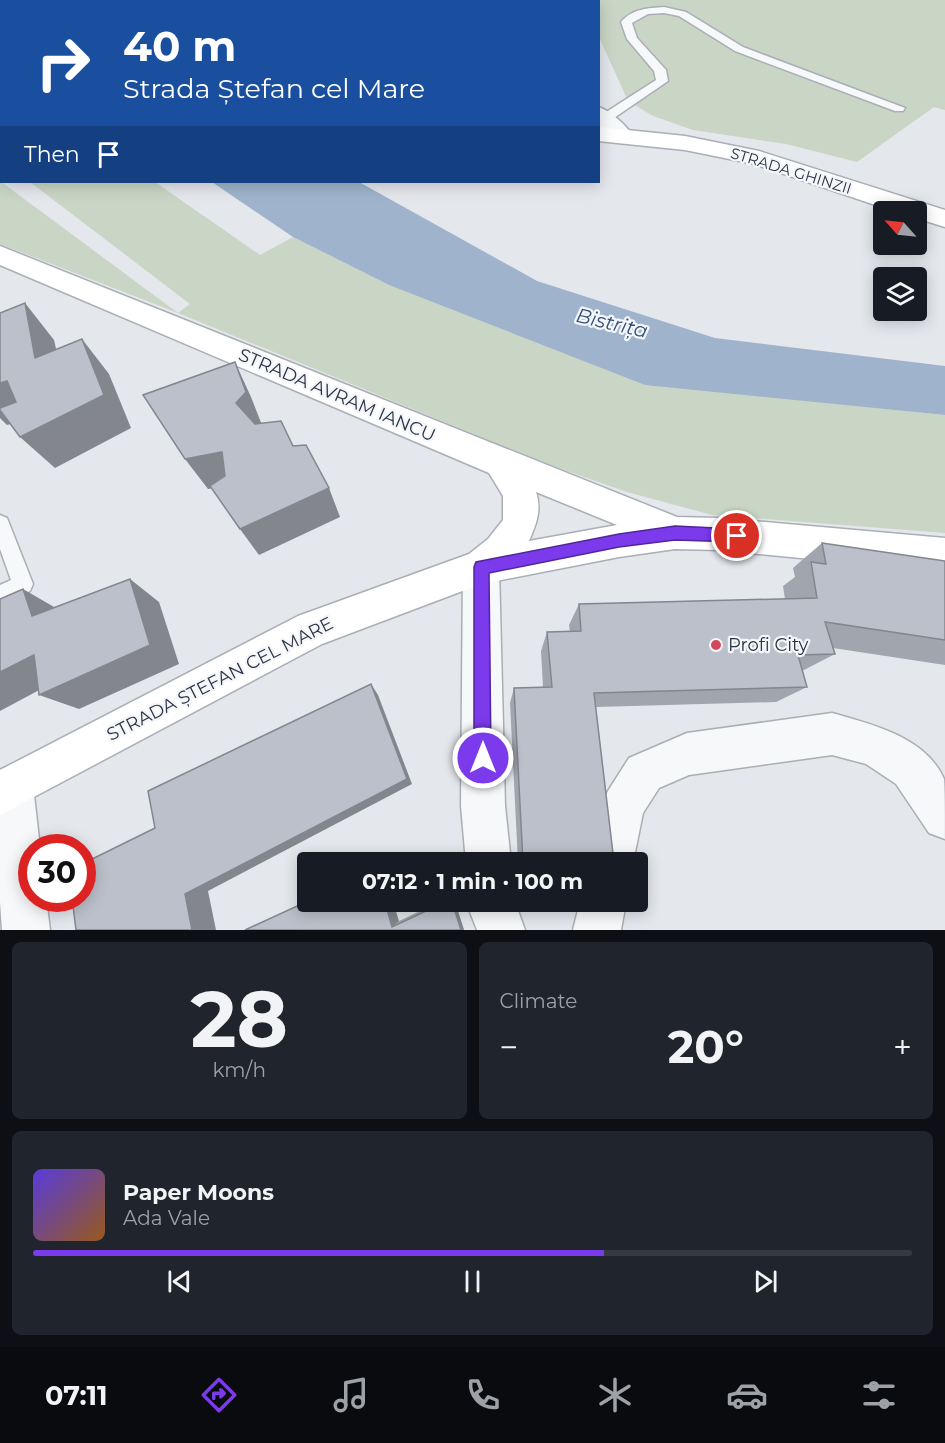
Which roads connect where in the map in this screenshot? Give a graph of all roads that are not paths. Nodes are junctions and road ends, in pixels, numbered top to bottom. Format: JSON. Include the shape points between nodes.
{"nodes":[{"id":1,"x":898,"y":108,"type":"dead end"},
{"id":2,"x":606,"y":126,"type":"edge"},
{"id":3,"x":945,"y":219,"type":"edge"},
{"id":4,"x":0,"y":255,"type":"edge"},
{"id":5,"x":501,"y":463,"type":"junction"},
{"id":6,"x":0,"y":524,"type":"edge"},
{"id":7,"x":675,"y":533,"type":"junction"},
{"id":8,"x":945,"y":555,"type":"edge"},
{"id":9,"x":481,"y":567,"type":"junction"},
{"id":10,"x":0,"y":596,"type":"edge"},
{"id":11,"x":6,"y":790,"type":"edge"},
{"id":12,"x":945,"y":817,"type":"edge"},
{"id":13,"x":488,"y":852,"type":"edge"},
{"id":14,"x":613,"y":852,"type":"edge"},
{"id":15,"x":493,"y":912,"type":"edge"},
{"id":16,"x":601,"y":912,"type":"edge"},
{"id":17,"x":26,"y":930,"type":"edge"},
{"id":18,"x":501,"y":930,"type":"edge"},
{"id":19,"x":597,"y":930,"type":"edge"}],
"edges":[{"from":1,"to":2,"type":"lane","via":[[739,49],[682,14],[647,11],[626,22],[632,39],[660,70],[662,81]]},
{"from":2,"to":3,"type":"street","name":"STRADA GHINZII","via":[[759,158]]},
{"from":4,"to":5,"type":"street","name":"STRADA AVRAM IANCU"},
{"from":5,"to":7,"type":"street","name":"STRADA AVRAM IANCU"},
{"from":5,"to":9,"type":"street","name":"STRADA ȘTEFAN CEL MARE","via":[[515,482],[522,506],[518,530],[503,551]]},
{"from":6,"to":10,"type":"lane","via":[[23,584]]},
{"from":7,"to":8,"type":"street","name":"STRADA ȘTEFAN CEL MARE"},
{"from":7,"to":9,"type":"street","name":"STRADA ȘTEFAN CEL MARE"},
{"from":9,"to":11,"type":"street","name":"STRADA ȘTEFAN CEL MARE","via":[[311,629]]},
{"from":9,"to":13,"type":"street","via":[[483,806]]},
{"from":11,"to":17,"type":"street"},
{"from":12,"to":14,"type":"street","via":[[911,769],[875,746],[832,734],[687,753],[644,773],[623,806]]},
{"from":15,"to":18,"type":"street"},
{"from":16,"to":19,"type":"street"}]}
